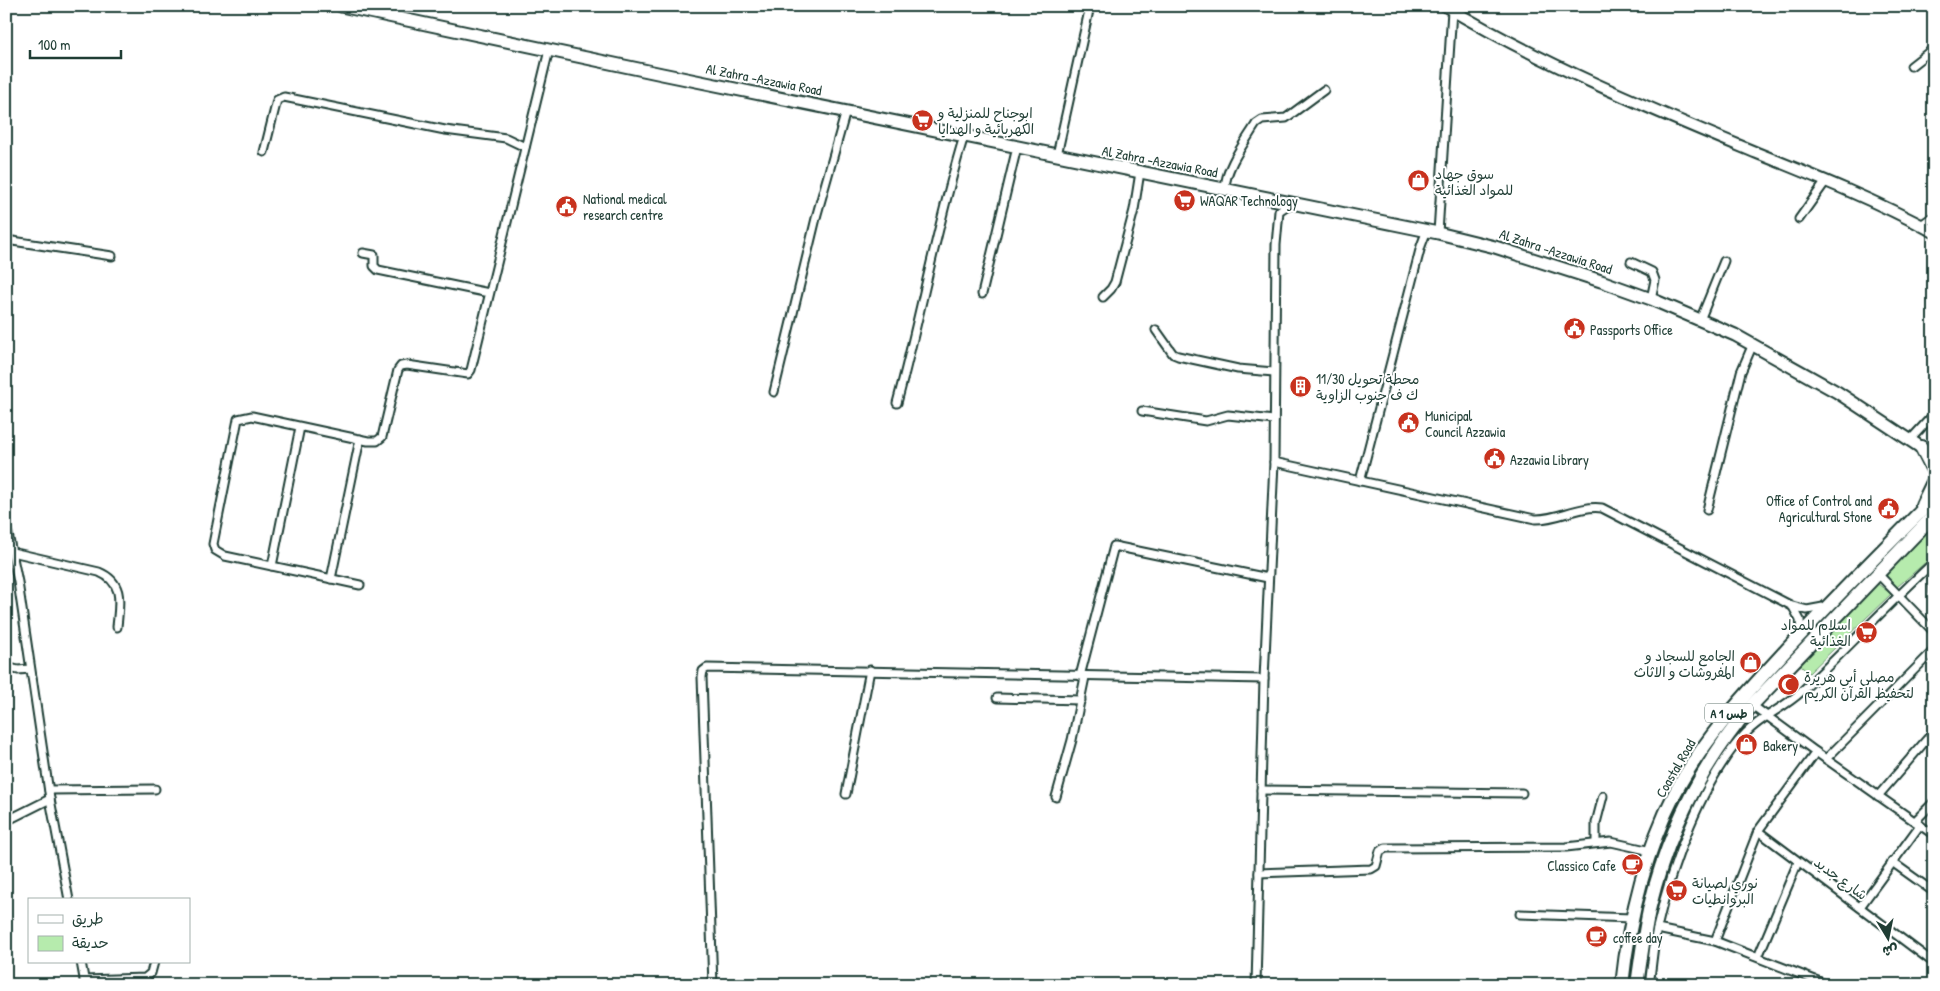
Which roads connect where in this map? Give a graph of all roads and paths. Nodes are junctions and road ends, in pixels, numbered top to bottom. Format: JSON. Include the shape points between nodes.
{"nodes":[{"id":1,"x":341,"y":6,"type":"edge"},
{"id":2,"x":1090,"y":6,"type":"edge"},
{"id":3,"x":1449,"y":8,"type":"edge"},
{"id":4,"x":1934,"y":48,"type":"edge"},
{"id":5,"x":549,"y":50,"type":"junction"},
{"id":6,"x":1912,"y":66,"type":"dead end"},
{"id":7,"x":1324,"y":90,"type":"dead end"},
{"id":8,"x":846,"y":112,"type":"junction"},
{"id":9,"x":964,"y":136,"type":"junction"},
{"id":10,"x":525,"y":147,"type":"junction"},
{"id":11,"x":1017,"y":147,"type":"junction"},
{"id":12,"x":264,"y":152,"type":"dead end"},
{"id":13,"x":1057,"y":155,"type":"junction"},
{"id":14,"x":1140,"y":172,"type":"junction"},
{"id":15,"x":1826,"y":181,"type":"junction"},
{"id":16,"x":1225,"y":189,"type":"junction"},
{"id":17,"x":1291,"y":203,"type":"junction"},
{"id":18,"x":1934,"y":216,"type":"edge"},
{"id":19,"x":1799,"y":218,"type":"dead end"},
{"id":20,"x":1921,"y":225,"type":"junction"},
{"id":21,"x":1432,"y":231,"type":"junction"},
{"id":22,"x":1934,"y":232,"type":"edge"},
{"id":23,"x":6,"y":240,"type":"edge"},
{"id":24,"x":363,"y":253,"type":"dead end"},
{"id":25,"x":112,"y":256,"type":"dead end"},
{"id":26,"x":1724,"y":261,"type":"dead end"},
{"id":27,"x":1631,"y":262,"type":"dead end"},
{"id":28,"x":489,"y":293,"type":"junction"},
{"id":29,"x":982,"y":294,"type":"dead end"},
{"id":30,"x":1103,"y":297,"type":"dead end"},
{"id":31,"x":1651,"y":299,"type":"junction"},
{"id":32,"x":1700,"y":320,"type":"junction"},
{"id":33,"x":1156,"y":330,"type":"dead end"},
{"id":34,"x":1753,"y":344,"type":"junction"},
{"id":35,"x":1274,"y":372,"type":"junction"},
{"id":36,"x":774,"y":392,"type":"dead end"},
{"id":37,"x":897,"y":403,"type":"dead end"},
{"id":38,"x":1142,"y":411,"type":"dead end"},
{"id":39,"x":1934,"y":414,"type":"edge"},
{"id":40,"x":1274,"y":420,"type":"junction"},
{"id":41,"x":300,"y":427,"type":"junction"},
{"id":42,"x":360,"y":439,"type":"junction"},
{"id":43,"x":1916,"y":443,"type":"junction"},
{"id":44,"x":1934,"y":456,"type":"edge"},
{"id":45,"x":1274,"y":462,"type":"junction"},
{"id":46,"x":1934,"y":472,"type":"edge"},
{"id":47,"x":1934,"y":480,"type":"edge"},
{"id":48,"x":1360,"y":482,"type":"junction"},
{"id":49,"x":1934,"y":498,"type":"edge"},
{"id":50,"x":1707,"y":510,"type":"dead end"},
{"id":51,"x":1918,"y":514,"type":"junction"},
{"id":52,"x":1934,"y":516,"type":"edge"},
{"id":53,"x":6,"y":524,"type":"edge"},
{"id":54,"x":12,"y":552,"type":"junction"},
{"id":55,"x":1933,"y":563,"type":"edge"},
{"id":56,"x":272,"y":566,"type":"junction"},
{"id":57,"x":1878,"y":574,"type":"junction"},
{"id":58,"x":1268,"y":578,"type":"junction"},
{"id":59,"x":331,"y":579,"type":"junction"},
{"id":60,"x":360,"y":585,"type":"dead end"},
{"id":61,"x":1898,"y":595,"type":"junction"},
{"id":62,"x":1934,"y":595,"type":"edge"},
{"id":63,"x":1792,"y":606,"type":"junction"},
{"id":64,"x":1828,"y":606,"type":"junction"},
{"id":65,"x":117,"y":627,"type":"dead end"},
{"id":66,"x":1934,"y":632,"type":"edge"},
{"id":67,"x":1800,"y":634,"type":"junction"},
{"id":68,"x":1934,"y":650,"type":"edge"},
{"id":69,"x":6,"y":667,"type":"edge"},
{"id":70,"x":30,"y":668,"type":"junction"},
{"id":71,"x":870,"y":670,"type":"junction"},
{"id":72,"x":1082,"y":676,"type":"junction"},
{"id":73,"x":1264,"y":679,"type":"junction"},
{"id":74,"x":997,"y":698,"type":"dead end"},
{"id":75,"x":1081,"y":700,"type":"junction"},
{"id":76,"x":1752,"y":705,"type":"junction"},
{"id":77,"x":1766,"y":716,"type":"junction"},
{"id":78,"x":1934,"y":731,"type":"edge"},
{"id":79,"x":1816,"y":752,"type":"junction"},
{"id":80,"x":1826,"y":759,"type":"junction"},
{"id":81,"x":155,"y":788,"type":"dead end"},
{"id":82,"x":49,"y":790,"type":"junction"},
{"id":83,"x":1261,"y":790,"type":"junction"},
{"id":84,"x":1522,"y":793,"type":"dead end"},
{"id":85,"x":846,"y":794,"type":"dead end"},
{"id":86,"x":1603,"y":796,"type":"dead end"},
{"id":87,"x":1878,"y":796,"type":"junction"},
{"id":88,"x":1056,"y":797,"type":"dead end"},
{"id":89,"x":50,"y":799,"type":"junction"},
{"id":90,"x":1934,"y":802,"type":"edge"},
{"id":91,"x":6,"y":821,"type":"edge"},
{"id":92,"x":1917,"y":823,"type":"junction"},
{"id":93,"x":1758,"y":831,"type":"junction"},
{"id":94,"x":1934,"y":835,"type":"edge"},
{"id":95,"x":1596,"y":843,"type":"junction"},
{"id":96,"x":1651,"y":851,"type":"junction"},
{"id":97,"x":1798,"y":862,"type":"junction"},
{"id":98,"x":1892,"y":862,"type":"junction"},
{"id":99,"x":1259,"y":872,"type":"junction"},
{"id":100,"x":1934,"y":892,"type":"edge"},
{"id":101,"x":69,"y":898,"type":"edge"},
{"id":102,"x":1860,"y":907,"type":"junction"},
{"id":103,"x":1520,"y":914,"type":"dead end"},
{"id":104,"x":1632,"y":918,"type":"junction"},
{"id":105,"x":1657,"y":929,"type":"junction"},
{"id":106,"x":1715,"y":941,"type":"junction"},
{"id":107,"x":1758,"y":957,"type":"junction"},
{"id":108,"x":1934,"y":963,"type":"edge"},
{"id":109,"x":81,"y":964,"type":"edge"},
{"id":110,"x":153,"y":964,"type":"edge"},
{"id":111,"x":85,"y":982,"type":"edge"},
{"id":112,"x":713,"y":985,"type":"edge"},
{"id":113,"x":1256,"y":985,"type":"edge"},
{"id":114,"x":1622,"y":985,"type":"edge"},
{"id":115,"x":1637,"y":985,"type":"edge"},
{"id":116,"x":1649,"y":985,"type":"edge"},
{"id":117,"x":1828,"y":985,"type":"edge"}],
"edges":[{"from":1,"to":5,"type":"main road","name":"Al Zahra -Azzawia Road"},
{"from":2,"to":13,"type":"street"},
{"from":3,"to":15,"type":"main road","via":[[1589,80]]},
{"from":3,"to":21,"type":"street"},
{"from":4,"to":6,"type":"street"},
{"from":5,"to":8,"type":"main road","name":"Al Zahra -Azzawia Road"},
{"from":5,"to":10,"type":"street"},
{"from":7,"to":16,"type":"street","via":[[1286,118],[1262,120],[1256,124],[1230,167]]},
{"from":8,"to":9,"type":"main road","name":"Al Zahra -Azzawia Road"},
{"from":8,"to":36,"type":"street","via":[[817,214]]},
{"from":9,"to":11,"type":"main road","name":"Al Zahra -Azzawia Road"},
{"from":9,"to":37,"type":"street","via":[[936,237]]},
{"from":10,"to":12,"type":"street","via":[[506,138],[445,130],[284,97],[277,100]]},
{"from":10,"to":28,"type":"street"},
{"from":11,"to":13,"type":"main road","name":"Al Zahra -Azzawia Road"},
{"from":11,"to":29,"type":"street"},
{"from":13,"to":14,"type":"main road","name":"Al Zahra -Azzawia Road"},
{"from":14,"to":16,"type":"main road","name":"Al Zahra -Azzawia Road"},
{"from":14,"to":30,"type":"street","via":[[1136,203],[1115,282]]},
{"from":15,"to":19,"type":"street"},
{"from":15,"to":20,"type":"main road"},
{"from":16,"to":17,"type":"main road","name":"Al Zahra -Azzawia Road"},
{"from":17,"to":21,"type":"main road","name":"Al Zahra -Azzawia Road"},
{"from":17,"to":35,"type":"street","via":[[1279,212],[1277,227]]},
{"from":18,"to":20,"type":"street"},
{"from":20,"to":22,"type":"main road"},
{"from":21,"to":31,"type":"main road","name":"Al Zahra -Azzawia Road","via":[[1541,261]]},
{"from":21,"to":48,"type":"street","via":[[1421,246]]},
{"from":23,"to":25,"type":"street"},
{"from":24,"to":28,"type":"street","via":[[374,255],[374,266],[378,270]]},
{"from":26,"to":32,"type":"street"},
{"from":27,"to":31,"type":"street","via":[[1652,272],[1655,280]]},
{"from":28,"to":42,"type":"street","via":[[468,374],[401,366],[382,436],[377,441]]},
{"from":31,"to":32,"type":"main road","name":"Al Zahra -Azzawia Road"},
{"from":32,"to":34,"type":"main road","name":"Al Zahra -Azzawia Road"},
{"from":33,"to":35,"type":"street","via":[[1178,356],[1238,369]]},
{"from":34,"to":43,"type":"main road","name":"Al Zahra -Azzawia Road","via":[[1826,385]]},
{"from":34,"to":50,"type":"street","via":[[1741,372]]},
{"from":35,"to":40,"type":"street"},
{"from":38,"to":40,"type":"street","via":[[1206,421],[1228,415]]},
{"from":39,"to":43,"type":"street"},
{"from":40,"to":45,"type":"street"},
{"from":41,"to":42,"type":"street"},
{"from":41,"to":56,"type":"street"},
{"from":41,"to":56,"type":"street","via":[[252,416],[238,420],[213,544],[215,550],[225,556]]},
{"from":42,"to":59,"type":"street"},
{"from":43,"to":44,"type":"main road","name":"Al Zahra -Azzawia Road"},
{"from":43,"to":46,"type":"highway"},
{"from":45,"to":48,"type":"street"},
{"from":45,"to":58,"type":"street"},
{"from":47,"to":51,"type":"highway"},
{"from":48,"to":63,"type":"street","via":[[1535,519],[1585,508],[1602,508]]},
{"from":49,"to":51,"type":"highway","name":"Coastal Road","number":"A 1 طس"},
{"from":51,"to":64,"type":"highway","name":"Coastal Road","number":"A 1 طس"},
{"from":52,"to":57,"type":"highway","name":"Coastal Road","number":"A 1 طس"},
{"from":53,"to":54,"type":"street"},
{"from":54,"to":65,"type":"street","via":[[107,575],[119,595]]},
{"from":54,"to":70,"type":"street"},
{"from":55,"to":61,"type":"street"},
{"from":55,"to":62,"type":"street"},
{"from":56,"to":59,"type":"street"},
{"from":57,"to":61,"type":"street"},
{"from":57,"to":76,"type":"highway","name":"Coastal Road","number":"A 1 طس"},
{"from":58,"to":72,"type":"street","via":[[1114,546]]},
{"from":58,"to":73,"type":"street"},
{"from":59,"to":60,"type":"street"},
{"from":61,"to":66,"type":"street"},
{"from":61,"to":77,"type":"street","via":[[1800,692]]},
{"from":63,"to":64,"type":"street","via":[[1808,610]]},
{"from":63,"to":67,"type":"street","via":[[1800,620]]},
{"from":64,"to":67,"type":"highway","name":"Coastal Road","number":"A 1 طس"},
{"from":67,"to":96,"type":"highway","name":"Coastal Road","number":"A 1 طس","via":[[1719,725],[1676,793]]},
{"from":68,"to":80,"type":"street"},
{"from":69,"to":70,"type":"street"},
{"from":70,"to":82,"type":"street"},
{"from":71,"to":72,"type":"street"},
{"from":71,"to":85,"type":"street"},
{"from":71,"to":112,"type":"street","via":[[716,667],[703,671]]},
{"from":72,"to":73,"type":"street"},
{"from":72,"to":75,"type":"street"},
{"from":73,"to":83,"type":"street"},
{"from":74,"to":75,"type":"street"},
{"from":75,"to":88,"type":"street"},
{"from":76,"to":77,"type":"street"},
{"from":76,"to":115,"type":"highway","name":"Coastal Road","number":"A 1 طس","via":[[1710,760],[1673,833],[1650,906]]},
{"from":77,"to":79,"type":"street"},
{"from":77,"to":105,"type":"street","via":[[1742,738],[1707,789],[1682,847]]},
{"from":78,"to":87,"type":"street"},
{"from":79,"to":80,"type":"street"},
{"from":79,"to":93,"type":"street"},
{"from":80,"to":87,"type":"street"},
{"from":81,"to":82,"type":"street"},
{"from":82,"to":89,"type":"street"},
{"from":83,"to":84,"type":"street"},
{"from":83,"to":99,"type":"street"},
{"from":86,"to":95,"type":"street","via":[[1596,823]]},
{"from":87,"to":92,"type":"street"},
{"from":89,"to":91,"type":"street"},
{"from":89,"to":101,"type":"street"},
{"from":90,"to":92,"type":"street"},
{"from":92,"to":94,"type":"street"},
{"from":92,"to":98,"type":"street"},
{"from":93,"to":97,"type":"street","name":"شارع جديد"},
{"from":93,"to":106,"type":"street"},
{"from":95,"to":96,"type":"street"},
{"from":95,"to":99,"type":"street","via":[[1566,847],[1386,848],[1380,851],[1376,866],[1371,869]]},
{"from":96,"to":104,"type":"highway","name":"Coastal Road","number":"A 1 طس"},
{"from":97,"to":102,"type":"street","name":"شارع جديد"},
{"from":97,"to":107,"type":"street"},
{"from":98,"to":100,"type":"street"},
{"from":98,"to":102,"type":"street"},
{"from":99,"to":113,"type":"street"},
{"from":102,"to":108,"type":"street","name":"شارع جديد"},
{"from":103,"to":104,"type":"street"},
{"from":104,"to":114,"type":"highway","name":"Coastal Road","number":"A 1 طس"},
{"from":105,"to":106,"type":"street"},
{"from":105,"to":116,"type":"street"},
{"from":106,"to":107,"type":"street"},
{"from":107,"to":117,"type":"street"},
{"from":109,"to":111,"type":"street"},
{"from":110,"to":111,"type":"street","via":[[151,973],[145,978]]}]}
